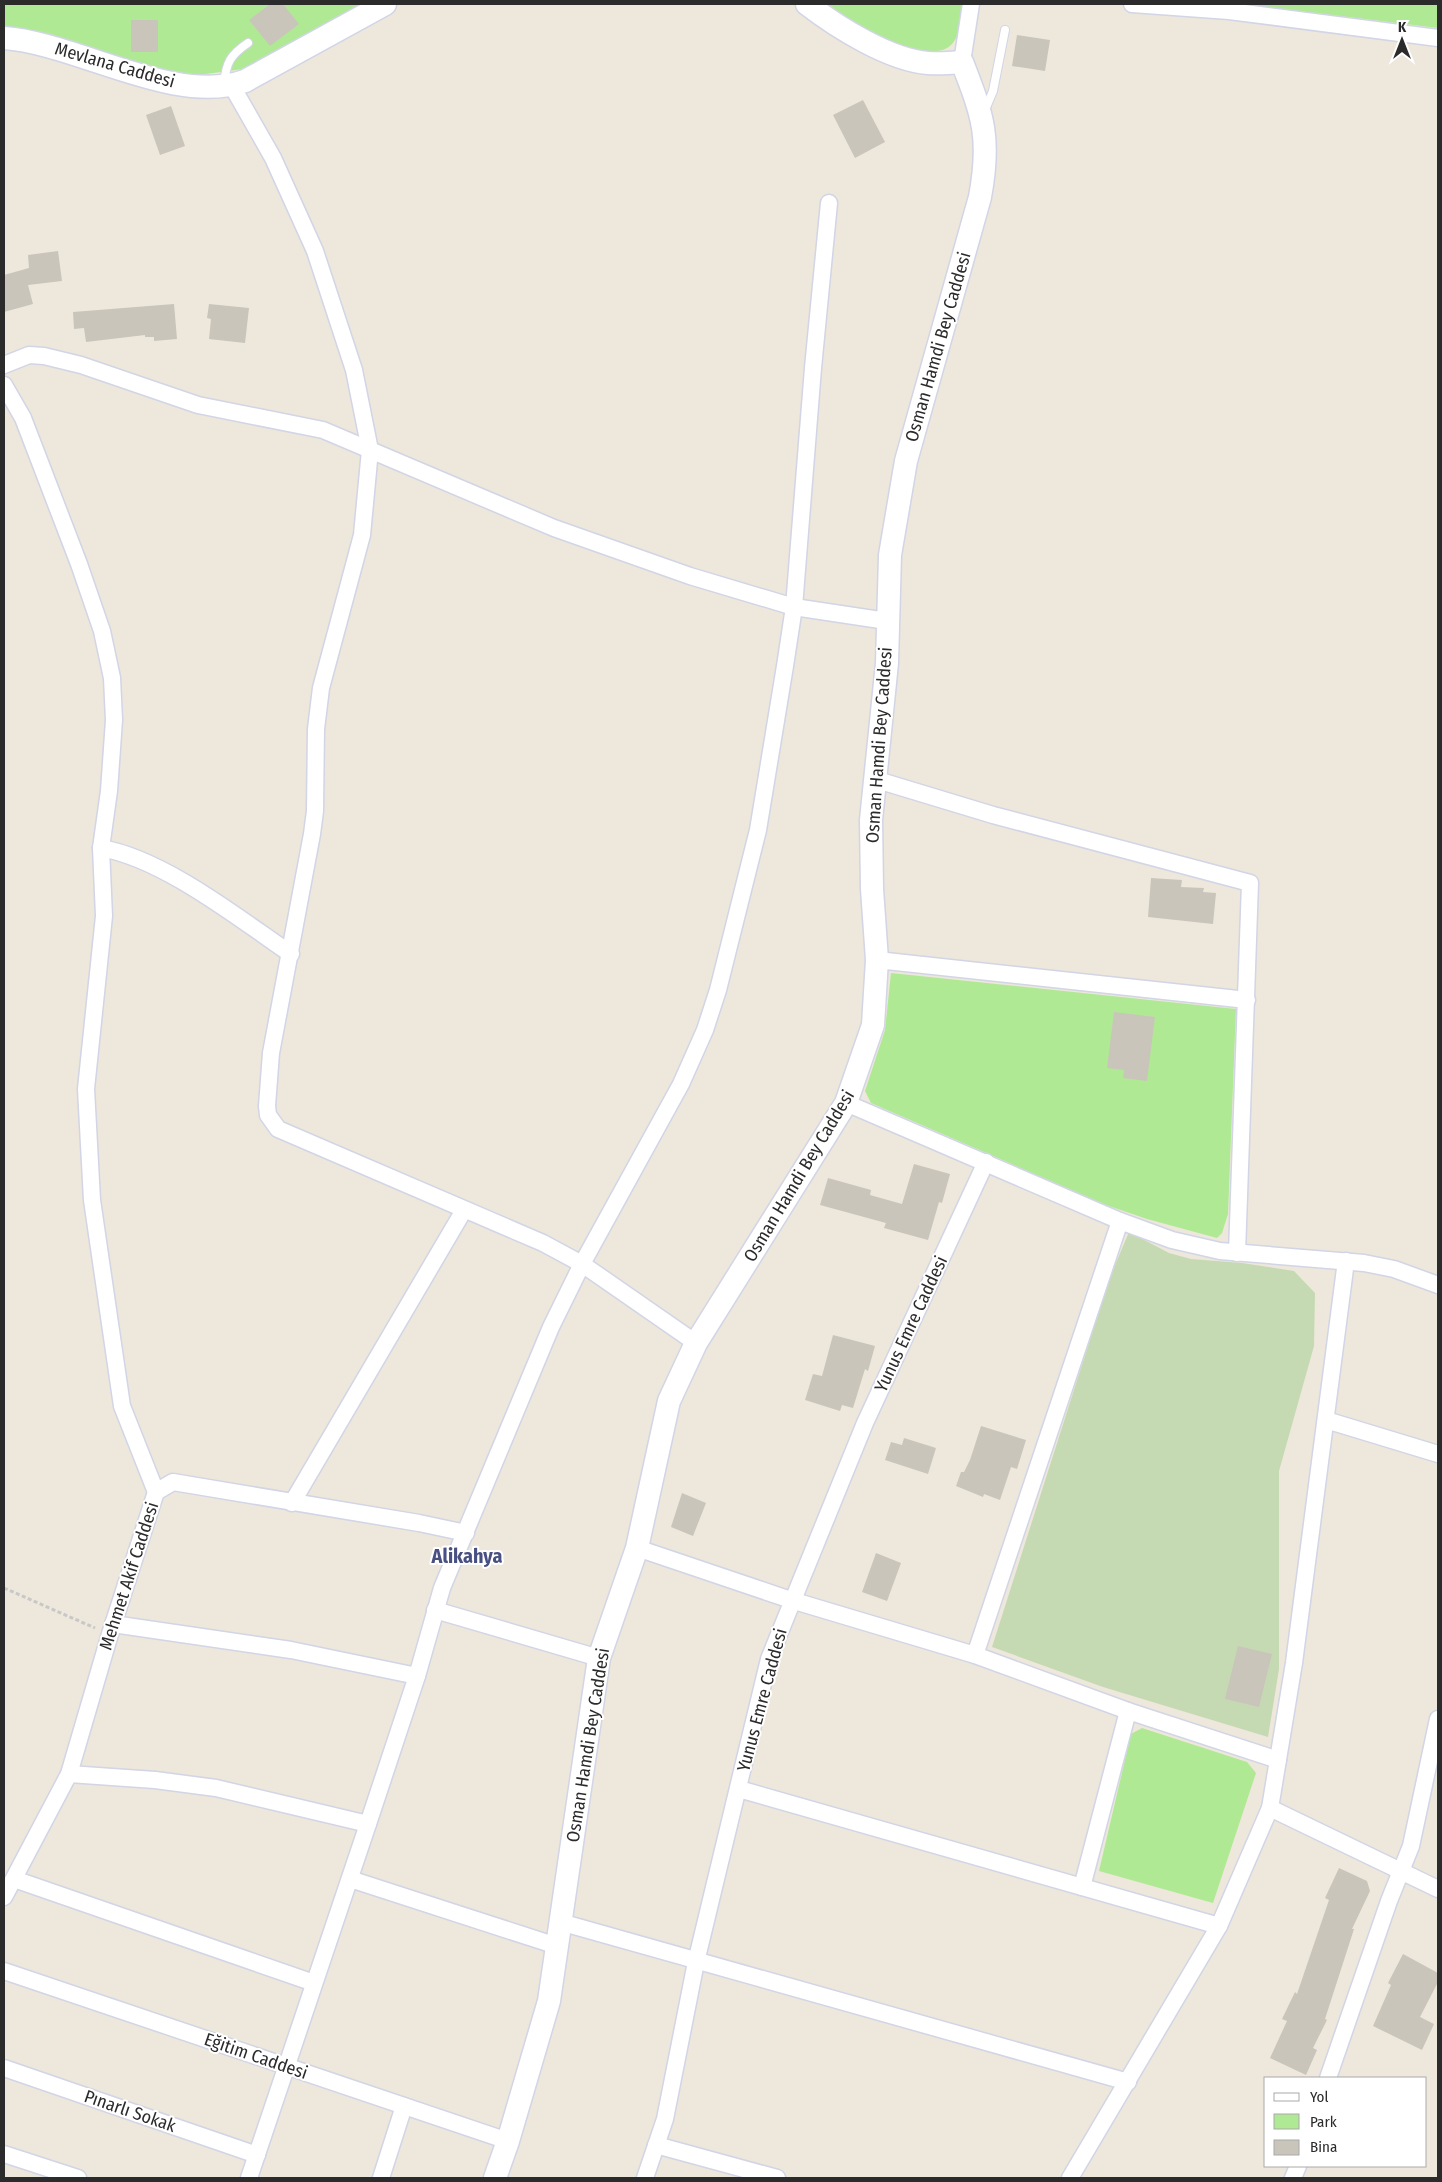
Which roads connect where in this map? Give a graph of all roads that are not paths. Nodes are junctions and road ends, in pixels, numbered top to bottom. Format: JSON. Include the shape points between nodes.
{"nodes":[{"id":1,"x":386,"y":4,"type":"edge"},
{"id":2,"x":807,"y":4,"type":"edge"},
{"id":3,"x":971,"y":4,"type":"edge"},
{"id":4,"x":1132,"y":4,"type":"edge"},
{"id":5,"x":1234,"y":8,"type":"edge"},
{"id":6,"x":1006,"y":30,"type":"dead end"},
{"id":7,"x":4,"y":38,"type":"edge"},
{"id":8,"x":1438,"y":38,"type":"edge"},
{"id":9,"x":248,"y":43,"type":"dead end"},
{"id":10,"x":962,"y":62,"type":"junction"},
{"id":11,"x":228,"y":86,"type":"junction"},
{"id":12,"x":982,"y":115,"type":"junction"},
{"id":13,"x":829,"y":203,"type":"dead end"},
{"id":14,"x":4,"y":365,"type":"edge"},
{"id":15,"x":4,"y":385,"type":"edge"},
{"id":16,"x":370,"y":450,"type":"junction"},
{"id":17,"x":794,"y":607,"type":"junction"},
{"id":18,"x":888,"y":621,"type":"junction"},
{"id":19,"x":874,"y":778,"type":"junction"},
{"id":20,"x":100,"y":848,"type":"junction"},
{"id":21,"x":291,"y":954,"type":"junction"},
{"id":22,"x":877,"y":960,"type":"junction"},
{"id":23,"x":1247,"y":1000,"type":"junction"},
{"id":24,"x":846,"y":1102,"type":"junction"},
{"id":25,"x":986,"y":1162,"type":"junction"},
{"id":26,"x":464,"y":1210,"type":"junction"},
{"id":27,"x":1120,"y":1220,"type":"junction"},
{"id":28,"x":1237,"y":1253,"type":"junction"},
{"id":29,"x":1346,"y":1261,"type":"junction"},
{"id":30,"x":582,"y":1264,"type":"junction"},
{"id":31,"x":1438,"y":1285,"type":"edge"},
{"id":32,"x":696,"y":1343,"type":"junction"},
{"id":33,"x":1326,"y":1420,"type":"junction"},
{"id":34,"x":1438,"y":1454,"type":"edge"},
{"id":35,"x":156,"y":1492,"type":"junction"},
{"id":36,"x":292,"y":1503,"type":"junction"},
{"id":37,"x":466,"y":1534,"type":"junction"},
{"id":38,"x":637,"y":1548,"type":"junction"},
{"id":39,"x":792,"y":1600,"type":"junction"},
{"id":40,"x":435,"y":1610,"type":"junction"},
{"id":41,"x":112,"y":1629,"type":"junction"},
{"id":42,"x":975,"y":1655,"type":"junction"},
{"id":43,"x":599,"y":1658,"type":"junction"},
{"id":44,"x":417,"y":1676,"type":"junction"},
{"id":45,"x":1128,"y":1711,"type":"junction"},
{"id":46,"x":1438,"y":1719,"type":"edge"},
{"id":47,"x":1278,"y":1760,"type":"junction"},
{"id":48,"x":69,"y":1774,"type":"junction"},
{"id":49,"x":739,"y":1789,"type":"junction"},
{"id":50,"x":1270,"y":1808,"type":"junction"},
{"id":51,"x":368,"y":1824,"type":"junction"},
{"id":52,"x":1402,"y":1871,"type":"junction"},
{"id":53,"x":14,"y":1879,"type":"junction"},
{"id":54,"x":350,"y":1879,"type":"junction"},
{"id":55,"x":1082,"y":1887,"type":"junction"},
{"id":56,"x":1438,"y":1889,"type":"edge"},
{"id":57,"x":4,"y":1896,"type":"edge"},
{"id":58,"x":560,"y":1922,"type":"junction"},
{"id":59,"x":1219,"y":1926,"type":"junction"},
{"id":60,"x":557,"y":1946,"type":"junction"},
{"id":61,"x":696,"y":1962,"type":"junction"},
{"id":62,"x":4,"y":1971,"type":"edge"},
{"id":63,"x":314,"y":1983,"type":"junction"},
{"id":64,"x":287,"y":2067,"type":"junction"},
{"id":65,"x":4,"y":2068,"type":"edge"},
{"id":66,"x":1328,"y":2077,"type":"edge"},
{"id":67,"x":1128,"y":2082,"type":"junction"},
{"id":68,"x":404,"y":2106,"type":"junction"},
{"id":69,"x":508,"y":2142,"type":"junction"},
{"id":70,"x":656,"y":2146,"type":"junction"},
{"id":71,"x":4,"y":2154,"type":"edge"},
{"id":72,"x":257,"y":2155,"type":"junction"},
{"id":73,"x":78,"y":2178,"type":"edge"},
{"id":74,"x":249,"y":2178,"type":"edge"},
{"id":75,"x":381,"y":2178,"type":"edge"},
{"id":76,"x":495,"y":2178,"type":"edge"},
{"id":77,"x":645,"y":2178,"type":"edge"},
{"id":78,"x":777,"y":2178,"type":"edge"},
{"id":79,"x":1070,"y":2178,"type":"edge"}],
"edges":[{"from":1,"to":11,"type":"street","name":"Mevlana Caddesi","via":[[254,77]]},
{"from":2,"to":10,"type":"street","via":[[831,21],[894,54],[927,63]]},
{"from":3,"to":10,"type":"street"},
{"from":4,"to":5,"type":"street"},
{"from":5,"to":8,"type":"street"},
{"from":6,"to":12,"type":"lane","via":[[993,91]]},
{"from":7,"to":11,"type":"street","name":"Mevlana Caddesi","via":[[51,46],[156,79]]},
{"from":9,"to":11,"type":"lane","via":[[227,62]]},
{"from":10,"to":12,"type":"street","name":"Osman Hamdi Bey Caddesi"},
{"from":11,"to":16,"type":"street","via":[[273,158],[316,251],[354,370]]},
{"from":12,"to":18,"type":"street","name":"Osman Hamdi Bey Caddesi","via":[[985,160],[980,197],[902,480],[890,555]]},
{"from":13,"to":17,"type":"street"},
{"from":14,"to":16,"type":"street","via":[[29,355],[44,356],[198,405],[323,430]]},
{"from":15,"to":20,"type":"street","via":[[22,418],[79,564],[102,631],[112,678],[114,720],[110,782]]},
{"from":16,"to":17,"type":"street","via":[[554,528],[690,576]]},
{"from":16,"to":21,"type":"street","via":[[362,535],[319,698],[315,811]]},
{"from":17,"to":18,"type":"street"},
{"from":17,"to":30,"type":"street","via":[[758,830],[718,990],[705,1030],[681,1084]]},
{"from":18,"to":19,"type":"street","name":"Osman Hamdi Bey Caddesi"},
{"from":19,"to":22,"type":"street","name":"Osman Hamdi Bey Caddesi","via":[[872,889]]},
{"from":19,"to":23,"type":"street","via":[[993,814],[1250,883]]},
{"from":20,"to":21,"type":"street","via":[[130,856],[182,882]]},
{"from":20,"to":35,"type":"street","via":[[104,916],[86,1089],[92,1200],[122,1406]]},
{"from":21,"to":26,"type":"street","via":[[271,1053],[267,1090],[268,1115],[272,1124],[286,1134],[362,1163]]},
{"from":22,"to":23,"type":"street"},
{"from":22,"to":24,"type":"street","name":"Osman Hamdi Bey Caddesi","via":[[873,1025]]},
{"from":23,"to":28,"type":"street"},
{"from":24,"to":25,"type":"street"},
{"from":24,"to":32,"type":"street","name":"Osman Hamdi Bey Caddesi"},
{"from":25,"to":27,"type":"street"},
{"from":25,"to":39,"type":"street","name":"Yunus Emre Caddesi","via":[[865,1424]]},
{"from":26,"to":30,"type":"street","via":[[543,1243]]},
{"from":26,"to":36,"type":"street"},
{"from":27,"to":28,"type":"street","via":[[1195,1247]]},
{"from":27,"to":42,"type":"street"},
{"from":28,"to":29,"type":"street"},
{"from":29,"to":31,"type":"street","via":[[1394,1270]]},
{"from":29,"to":33,"type":"street"},
{"from":30,"to":32,"type":"street"},
{"from":30,"to":37,"type":"street","via":[[550,1327]]},
{"from":32,"to":38,"type":"street","name":"Osman Hamdi Bey Caddesi","via":[[669,1401]]},
{"from":33,"to":34,"type":"street"},
{"from":33,"to":47,"type":"street"},
{"from":35,"to":36,"type":"street","name":"Mehmet Akif Caddesi","via":[[173,1482]]},
{"from":35,"to":41,"type":"street","name":"Mehmet Akif Caddesi"},
{"from":36,"to":37,"type":"street","name":"Mehmet Akif Caddesi","via":[[419,1523]]},
{"from":37,"to":40,"type":"street"},
{"from":38,"to":39,"type":"street"},
{"from":38,"to":43,"type":"street","name":"Osman Hamdi Bey Caddesi"},
{"from":39,"to":42,"type":"street"},
{"from":39,"to":49,"type":"street","name":"Yunus Emre Caddesi","via":[[769,1659]]},
{"from":40,"to":43,"type":"street"},
{"from":40,"to":44,"type":"street"},
{"from":41,"to":44,"type":"street","via":[[291,1650]]},
{"from":41,"to":48,"type":"street","name":"Mehmet Akif Caddesi"},
{"from":42,"to":45,"type":"street"},
{"from":43,"to":58,"type":"street","name":"Osman Hamdi Bey Caddesi"},
{"from":44,"to":51,"type":"street"},
{"from":45,"to":47,"type":"street"},
{"from":45,"to":55,"type":"street"},
{"from":46,"to":52,"type":"street","via":[[1417,1828]]},
{"from":47,"to":50,"type":"street"},
{"from":48,"to":51,"type":"street","via":[[216,1788]]},
{"from":48,"to":53,"type":"street","name":"Mehmet Akif Caddesi"},
{"from":49,"to":55,"type":"street"},
{"from":49,"to":61,"type":"street","name":"Yunus Emre Caddesi"},
{"from":50,"to":52,"type":"street"},
{"from":50,"to":59,"type":"street"},
{"from":51,"to":54,"type":"street"},
{"from":52,"to":56,"type":"street"},
{"from":52,"to":66,"type":"street"},
{"from":53,"to":57,"type":"street","name":"Mehmet Akif Caddesi"},
{"from":53,"to":63,"type":"street"},
{"from":54,"to":60,"type":"street"},
{"from":54,"to":63,"type":"street"},
{"from":55,"to":59,"type":"street"},
{"from":58,"to":60,"type":"street","name":"Osman Hamdi Bey Caddesi"},
{"from":58,"to":61,"type":"street"},
{"from":59,"to":67,"type":"street"},
{"from":60,"to":69,"type":"street","name":"Osman Hamdi Bey Caddesi","via":[[549,2001]]},
{"from":61,"to":67,"type":"street"},
{"from":61,"to":70,"type":"street","name":"Yunus Emre Caddesi","via":[[665,2119]]},
{"from":62,"to":64,"type":"street","name":"Eğitim Caddesi"},
{"from":63,"to":64,"type":"street"},
{"from":64,"to":68,"type":"street","name":"Eğitim Caddesi"},
{"from":64,"to":72,"type":"street"},
{"from":65,"to":72,"type":"street","name":"Pınarlı Sokak"},
{"from":67,"to":79,"type":"street"},
{"from":68,"to":69,"type":"street","name":"Eğitim Caddesi"},
{"from":68,"to":75,"type":"street"},
{"from":69,"to":76,"type":"street","name":"Osman Hamdi Bey Caddesi"},
{"from":70,"to":77,"type":"street","name":"Yunus Emre Caddesi"},
{"from":70,"to":78,"type":"street"},
{"from":71,"to":73,"type":"street"},
{"from":72,"to":74,"type":"street"}]}
